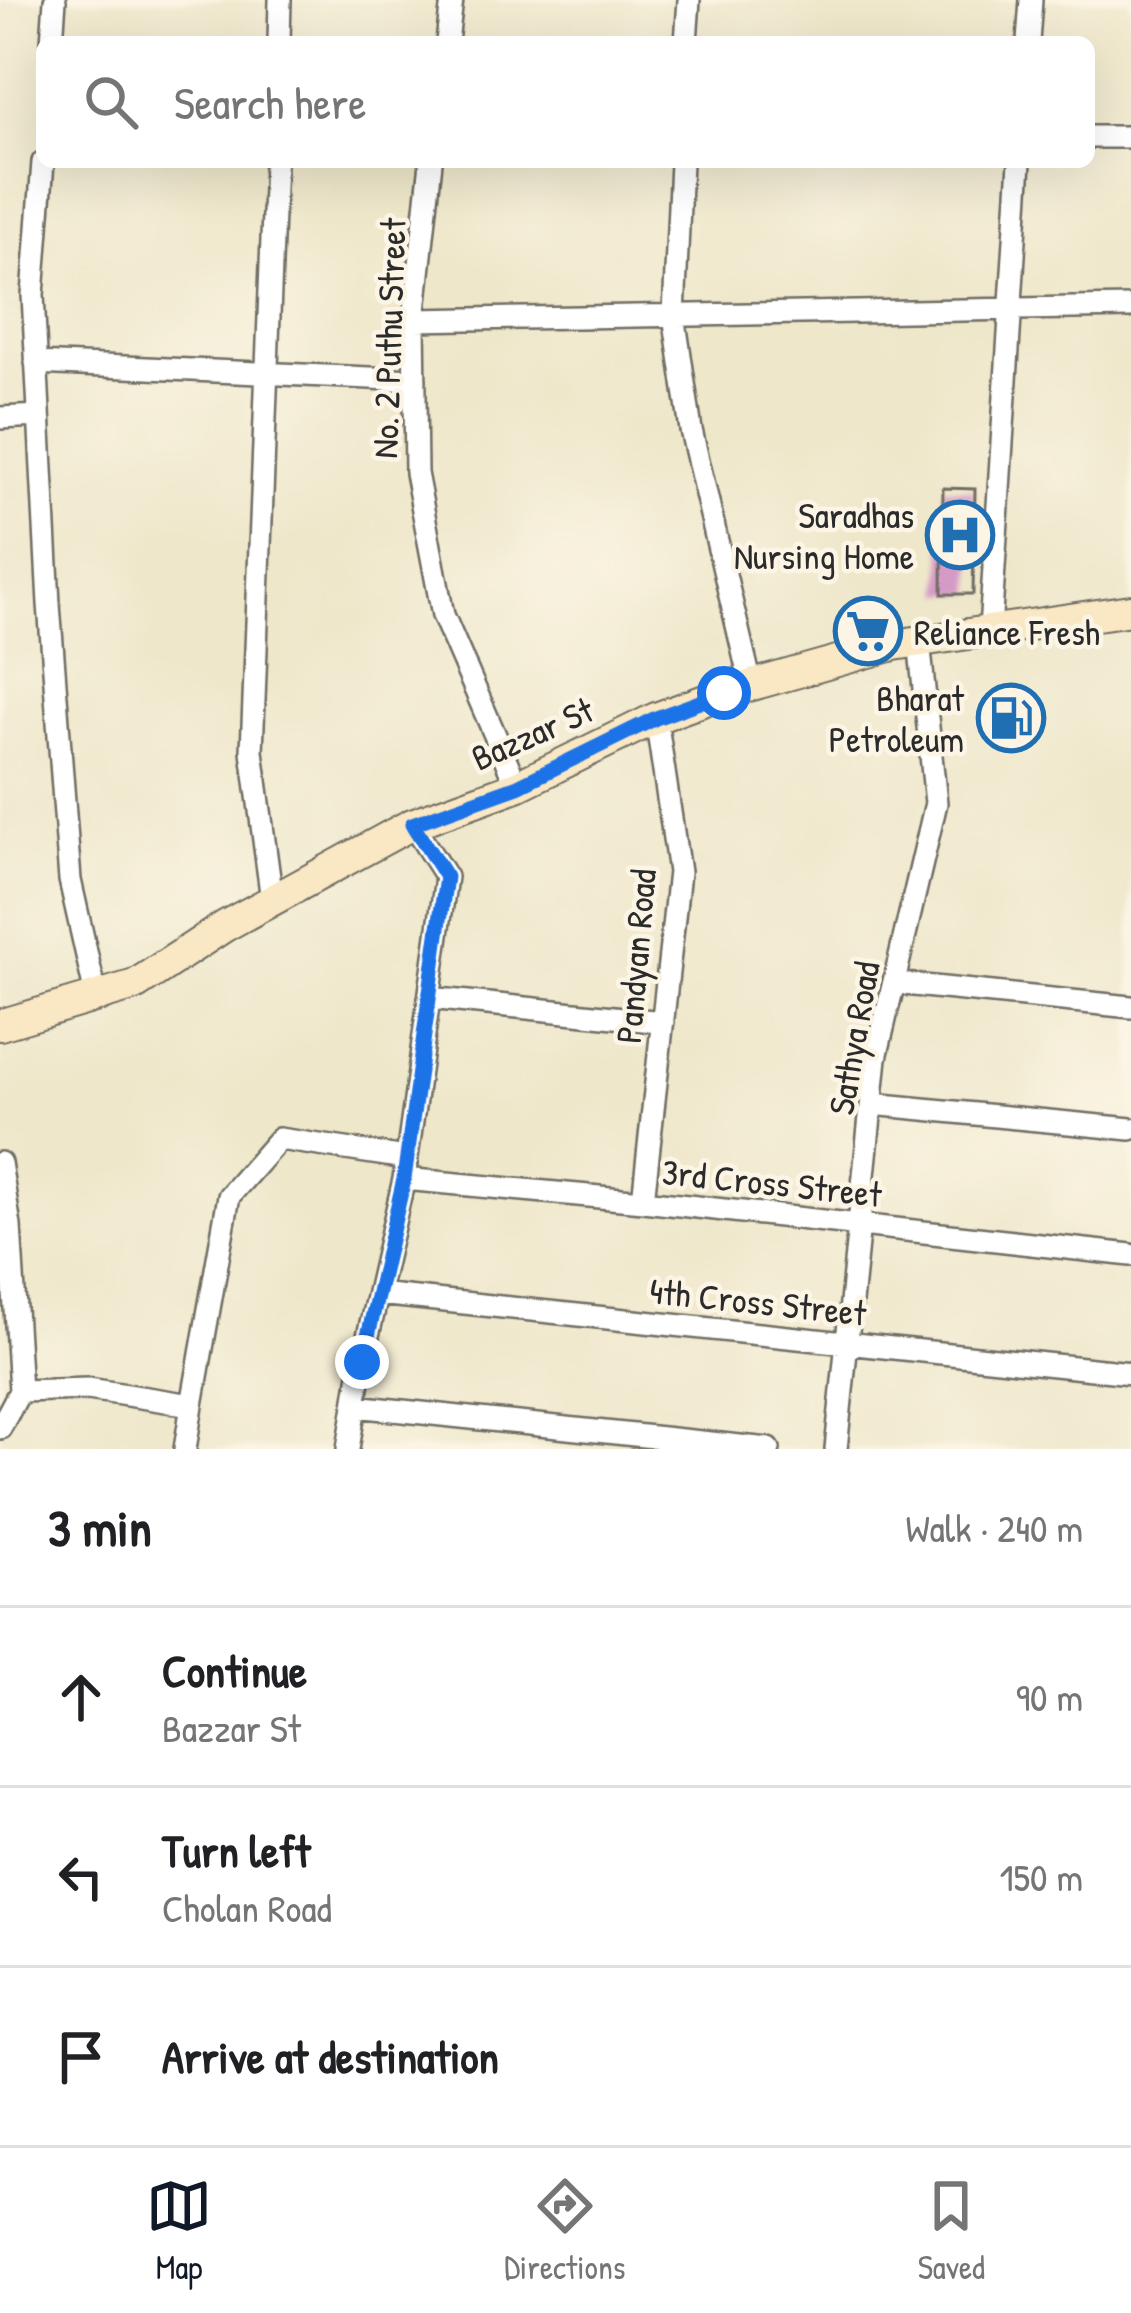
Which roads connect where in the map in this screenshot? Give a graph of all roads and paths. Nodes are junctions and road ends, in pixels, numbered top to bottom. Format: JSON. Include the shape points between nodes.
{"nodes":[{"id":1,"x":55,"y":0,"type":"edge"},
{"id":2,"x":280,"y":0,"type":"edge"},
{"id":3,"x":452,"y":0,"type":"edge"},
{"id":4,"x":689,"y":0,"type":"edge"},
{"id":5,"x":1031,"y":0,"type":"edge"},
{"id":6,"x":52,"y":36,"type":"edge"},
{"id":7,"x":279,"y":36,"type":"edge"},
{"id":8,"x":448,"y":36,"type":"edge"},
{"id":9,"x":686,"y":36,"type":"edge"},
{"id":10,"x":1028,"y":36,"type":"edge"},
{"id":11,"x":1095,"y":137,"type":"edge"},
{"id":12,"x":1131,"y":137,"type":"edge"},
{"id":13,"x":43,"y":168,"type":"edge"},
{"id":14,"x":275,"y":168,"type":"edge"},
{"id":15,"x":429,"y":168,"type":"edge"},
{"id":16,"x":681,"y":168,"type":"edge"},
{"id":17,"x":1019,"y":168,"type":"edge"},
{"id":18,"x":1131,"y":307,"type":"edge"},
{"id":19,"x":1009,"y":309,"type":"junction"},
{"id":20,"x":674,"y":316,"type":"junction"},
{"id":21,"x":414,"y":320,"type":"junction"},
{"id":22,"x":36,"y":363,"type":"junction"},
{"id":23,"x":268,"y":374,"type":"junction"},
{"id":24,"x":415,"y":380,"type":"junction"},
{"id":25,"x":39,"y":416,"type":"junction"},
{"id":26,"x":0,"y":418,"type":"edge"},
{"id":27,"x":1131,"y":610,"type":"edge"},
{"id":28,"x":990,"y":630,"type":"junction"},
{"id":29,"x":919,"y":641,"type":"junction"},
{"id":30,"x":751,"y":685,"type":"junction"},
{"id":31,"x":656,"y":718,"type":"junction"},
{"id":32,"x":518,"y":786,"type":"junction"},
{"id":33,"x":412,"y":824,"type":"junction"},
{"id":34,"x":272,"y":900,"type":"junction"},
{"id":35,"x":894,"y":983,"type":"junction"},
{"id":36,"x":97,"y":996,"type":"junction"},
{"id":37,"x":429,"y":998,"type":"junction"},
{"id":38,"x":1131,"y":1007,"type":"edge"},
{"id":39,"x":663,"y":1022,"type":"junction"},
{"id":40,"x":0,"y":1025,"type":"edge"},
{"id":41,"x":872,"y":1104,"type":"junction"},
{"id":42,"x":1131,"y":1129,"type":"edge"},
{"id":43,"x":0,"y":1163,"type":"edge"},
{"id":44,"x":405,"y":1169,"type":"junction"},
{"id":45,"x":643,"y":1201,"type":"junction"},
{"id":46,"x":860,"y":1225,"type":"junction"},
{"id":47,"x":1131,"y":1255,"type":"edge"},
{"id":48,"x":378,"y":1294,"type":"junction"},
{"id":49,"x":848,"y":1344,"type":"junction"},
{"id":50,"x":1131,"y":1373,"type":"edge"},
{"id":51,"x":20,"y":1391,"type":"junction"},
{"id":52,"x":192,"y":1405,"type":"junction"},
{"id":53,"x":355,"y":1406,"type":"junction"},
{"id":54,"x":0,"y":1428,"type":"edge"},
{"id":55,"x":185,"y":1449,"type":"edge"},
{"id":56,"x":348,"y":1449,"type":"edge"},
{"id":57,"x":769,"y":1449,"type":"edge"},
{"id":58,"x":836,"y":1449,"type":"edge"}],
"edges":[{"from":1,"to":6,"type":"street"},
{"from":2,"to":7,"type":"street"},
{"from":3,"to":8,"type":"street"},
{"from":4,"to":9,"type":"street"},
{"from":5,"to":10,"type":"street"},
{"from":11,"to":12,"type":"street"},
{"from":13,"to":22,"type":"street"},
{"from":14,"to":23,"type":"street"},
{"from":15,"to":21,"type":"street","name":"No. 2 Puthu Street"},
{"from":16,"to":20,"type":"street"},
{"from":17,"to":19,"type":"street"},
{"from":18,"to":19,"type":"street"},
{"from":19,"to":20,"type":"street"},
{"from":19,"to":28,"type":"street"},
{"from":20,"to":21,"type":"street"},
{"from":20,"to":30,"type":"street","via":[[691,430]]},
{"from":21,"to":24,"type":"street","name":"No. 2 Puthu Street"},
{"from":22,"to":23,"type":"street"},
{"from":22,"to":25,"type":"street"},
{"from":23,"to":24,"type":"street"},
{"from":23,"to":34,"type":"street","via":[[252,751]]},
{"from":24,"to":32,"type":"street","name":"No. 2 Puthu Street","via":[[416,473],[442,615]]},
{"from":25,"to":26,"type":"street"},
{"from":25,"to":36,"type":"street","via":[[70,880]]},
{"from":27,"to":28,"type":"main road","name":"Bazzar St"},
{"from":28,"to":29,"type":"main road","name":"Bazzar St"},
{"from":29,"to":30,"type":"main road","name":"Bazzar St"},
{"from":29,"to":35,"type":"street","name":"Sathya Road","via":[[936,803]]},
{"from":30,"to":31,"type":"main road","name":"Bazzar St"},
{"from":31,"to":32,"type":"main road","name":"Bazzar St"},
{"from":31,"to":39,"type":"street","name":"Pandyan Road","via":[[680,872]]},
{"from":32,"to":33,"type":"main road","name":"Bazzar St"},
{"from":33,"to":34,"type":"main road","name":"Bazzar St"},
{"from":33,"to":37,"type":"street","via":[[446,877]]},
{"from":34,"to":36,"type":"main road","name":"Bazzar St","via":[[134,985]]},
{"from":35,"to":38,"type":"street"},
{"from":35,"to":41,"type":"street","name":"Sathya Road"},
{"from":36,"to":40,"type":"main road","name":"Bazzar St"},
{"from":37,"to":39,"type":"street"},
{"from":37,"to":44,"type":"street"},
{"from":39,"to":45,"type":"street","name":"Pandyan Road"},
{"from":41,"to":42,"type":"street"},
{"from":41,"to":46,"type":"street","name":"Sathya Road"},
{"from":43,"to":51,"type":"street"},
{"from":44,"to":45,"type":"street","name":"3rd Cross Street"},
{"from":44,"to":48,"type":"street"},
{"from":44,"to":52,"type":"street","name":"3rd Cross Street","via":[[279,1139],[229,1196]]},
{"from":45,"to":46,"type":"street","name":"3rd Cross Street"},
{"from":46,"to":47,"type":"street","name":"3rd Cross Street"},
{"from":46,"to":49,"type":"street","name":"Sathya Road"},
{"from":48,"to":49,"type":"street","name":"4th Cross Street"},
{"from":48,"to":53,"type":"street"},
{"from":49,"to":50,"type":"street","name":"4th Cross Street"},
{"from":49,"to":58,"type":"street","name":"Sathya Road"},
{"from":51,"to":52,"type":"street","via":[[88,1389]]},
{"from":51,"to":54,"type":"street"},
{"from":52,"to":55,"type":"street"},
{"from":53,"to":56,"type":"street"},
{"from":53,"to":57,"type":"street"}]}
